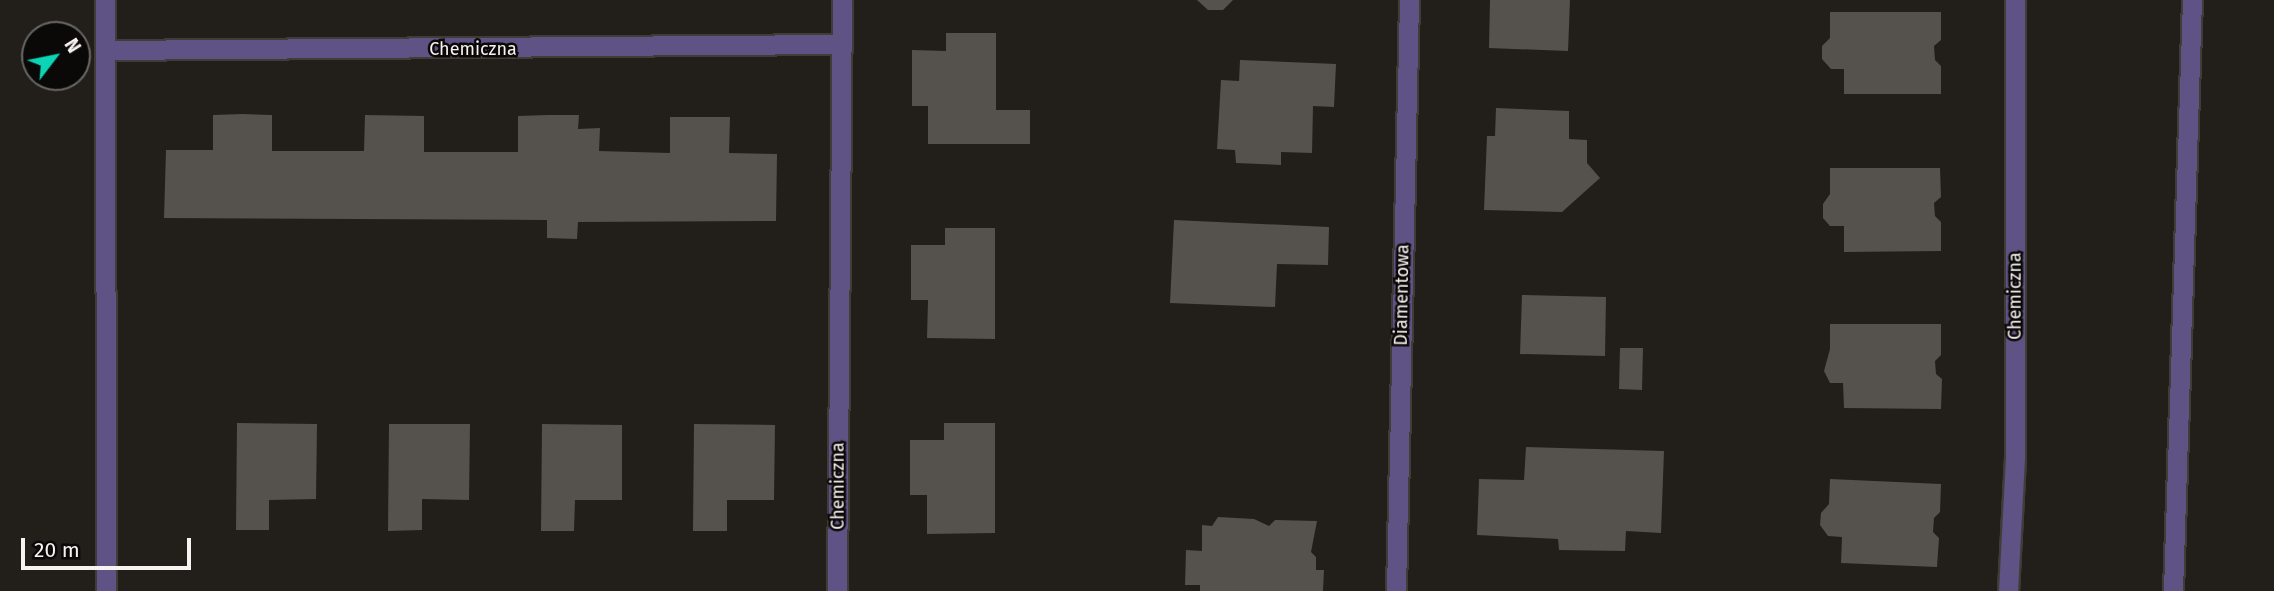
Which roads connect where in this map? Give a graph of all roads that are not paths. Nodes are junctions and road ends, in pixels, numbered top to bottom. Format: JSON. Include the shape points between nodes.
{"nodes":[{"id":1,"x":105,"y":0,"type":"edge"},
{"id":2,"x":842,"y":0,"type":"edge"},
{"id":3,"x":1409,"y":0,"type":"edge"},
{"id":4,"x":2015,"y":0,"type":"edge"},
{"id":5,"x":2192,"y":0,"type":"edge"},
{"id":6,"x":842,"y":44,"type":"junction"},
{"id":7,"x":105,"y":50,"type":"junction"},
{"id":8,"x":106,"y":591,"type":"edge"},
{"id":9,"x":837,"y":591,"type":"edge"},
{"id":10,"x":1396,"y":591,"type":"edge"},
{"id":11,"x":2008,"y":591,"type":"edge"},
{"id":12,"x":2173,"y":591,"type":"edge"}],
"edges":[{"from":1,"to":7,"type":"street"},
{"from":2,"to":6,"type":"street","name":"Chemiczna"},
{"from":3,"to":10,"type":"street","name":"Diamentowa"},
{"from":4,"to":11,"type":"street","name":"Chemiczna","via":[[2015,458]]},
{"from":5,"to":12,"type":"street"},
{"from":6,"to":7,"type":"street","name":"Chemiczna"},
{"from":6,"to":9,"type":"street","name":"Chemiczna"},
{"from":7,"to":8,"type":"street"}]}
